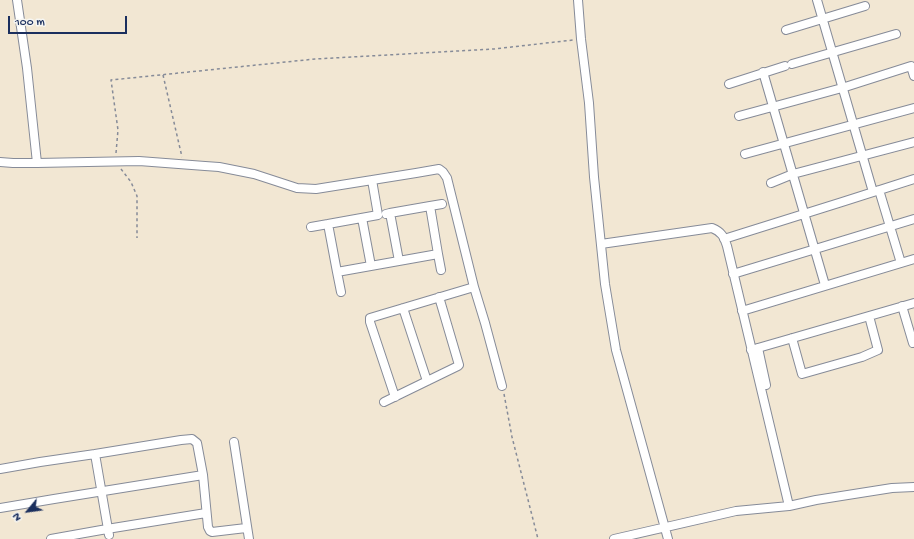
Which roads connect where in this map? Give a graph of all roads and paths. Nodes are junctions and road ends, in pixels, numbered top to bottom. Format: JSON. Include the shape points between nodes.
{"nodes":[{"id":1,"x":17,"y":0,"type":"edge"},
{"id":2,"x":578,"y":0,"type":"edge"},
{"id":3,"x":817,"y":0,"type":"edge"},
{"id":4,"x":865,"y":6,"type":"dead end"},
{"id":5,"x":822,"y":19,"type":"junction"},
{"id":6,"x":786,"y":30,"type":"dead end"},
{"id":7,"x":896,"y":34,"type":"dead end"},
{"id":8,"x":581,"y":39,"type":"junction"},
{"id":9,"x":832,"y":53,"type":"junction"},
{"id":10,"x":763,"y":72,"type":"junction"},
{"id":11,"x":163,"y":74,"type":"junction"},
{"id":12,"x":914,"y":76,"type":"edge"},
{"id":13,"x":729,"y":84,"type":"dead end"},
{"id":14,"x":842,"y":88,"type":"junction"},
{"id":15,"x":773,"y":106,"type":"junction"},
{"id":16,"x":914,"y":108,"type":"edge"},
{"id":17,"x":739,"y":116,"type":"dead end"},
{"id":18,"x":853,"y":125,"type":"junction"},
{"id":19,"x":914,"y":142,"type":"edge"},
{"id":20,"x":784,"y":143,"type":"junction"},
{"id":21,"x":745,"y":154,"type":"dead end"},
{"id":22,"x":862,"y":156,"type":"junction"},
{"id":23,"x":115,"y":161,"type":"junction"},
{"id":24,"x":0,"y":162,"type":"edge"},
{"id":25,"x":37,"y":163,"type":"junction"},
{"id":26,"x":184,"y":164,"type":"junction"},
{"id":27,"x":793,"y":174,"type":"junction"},
{"id":28,"x":914,"y":179,"type":"edge"},
{"id":29,"x":372,"y":180,"type":"junction"},
{"id":30,"x":771,"y":183,"type":"dead end"},
{"id":31,"x":876,"y":191,"type":"junction"},
{"id":32,"x":442,"y":204,"type":"dead end"},
{"id":33,"x":430,"y":206,"type":"junction"},
{"id":34,"x":390,"y":213,"type":"junction"},
{"id":35,"x":805,"y":214,"type":"junction"},
{"id":36,"x":378,"y":215,"type":"junction"},
{"id":37,"x":362,"y":218,"type":"junction"},
{"id":38,"x":914,"y":219,"type":"edge"},
{"id":39,"x":328,"y":224,"type":"junction"},
{"id":40,"x":890,"y":226,"type":"junction"},
{"id":41,"x":311,"y":227,"type":"dead end"},
{"id":42,"x":137,"y":238,"type":"dead end"},
{"id":43,"x":724,"y":239,"type":"junction"},
{"id":44,"x":601,"y":244,"type":"junction"},
{"id":45,"x":815,"y":249,"type":"junction"},
{"id":46,"x":438,"y":254,"type":"junction"},
{"id":47,"x":914,"y":259,"type":"edge"},
{"id":48,"x":398,"y":261,"type":"junction"},
{"id":49,"x":901,"y":263,"type":"junction"},
{"id":50,"x":371,"y":266,"type":"junction"},
{"id":51,"x":441,"y":270,"type":"dead end"},
{"id":52,"x":337,"y":272,"type":"junction"},
{"id":53,"x":733,"y":274,"type":"junction"},
{"id":54,"x":825,"y":285,"type":"junction"},
{"id":55,"x":474,"y":287,"type":"junction"},
{"id":56,"x":341,"y":292,"type":"dead end"},
{"id":57,"x":439,"y":297,"type":"junction"},
{"id":58,"x":914,"y":302,"type":"edge"},
{"id":59,"x":902,"y":306,"type":"junction"},
{"id":60,"x":403,"y":308,"type":"junction"},
{"id":61,"x":742,"y":311,"type":"junction"},
{"id":62,"x":869,"y":316,"type":"junction"},
{"id":63,"x":792,"y":338,"type":"junction"},
{"id":64,"x":913,"y":343,"type":"dead end"},
{"id":65,"x":754,"y":349,"type":"junction"},
{"id":66,"x":427,"y":381,"type":"junction"},
{"id":67,"x":766,"y":385,"type":"dead end"},
{"id":68,"x":502,"y":386,"type":"joint"},
{"id":69,"x":395,"y":397,"type":"junction"},
{"id":70,"x":384,"y":402,"type":"dead end"},
{"id":71,"x":234,"y":442,"type":"dead end"},
{"id":72,"x":95,"y":454,"type":"junction"},
{"id":73,"x":0,"y":469,"type":"edge"},
{"id":74,"x":202,"y":475,"type":"junction"},
{"id":75,"x":914,"y":487,"type":"edge"},
{"id":76,"x":101,"y":491,"type":"junction"},
{"id":77,"x":789,"y":506,"type":"junction"},
{"id":78,"x":0,"y":508,"type":"edge"},
{"id":79,"x":206,"y":513,"type":"junction"},
{"id":80,"x":665,"y":527,"type":"junction"},
{"id":81,"x":246,"y":528,"type":"junction"},
{"id":82,"x":108,"y":532,"type":"junction"},
{"id":83,"x":51,"y":539,"type":"edge"},
{"id":84,"x":249,"y":539,"type":"edge"},
{"id":85,"x":538,"y":539,"type":"edge"},
{"id":86,"x":614,"y":539,"type":"edge"},
{"id":87,"x":668,"y":539,"type":"edge"}],
"edges":[{"from":1,"to":25,"type":"street"},
{"from":2,"to":8,"type":"street"},
{"from":3,"to":5,"type":"street"},
{"from":4,"to":5,"type":"street"},
{"from":5,"to":6,"type":"street"},
{"from":5,"to":9,"type":"street"},
{"from":7,"to":9,"type":"street"},
{"from":8,"to":11,"type":"path","via":[[494,49],[315,59]]},
{"from":8,"to":44,"type":"street"},
{"from":9,"to":10,"type":"street"},
{"from":9,"to":14,"type":"street"},
{"from":10,"to":13,"type":"street"},
{"from":10,"to":15,"type":"street"},
{"from":11,"to":23,"type":"path","via":[[110,80],[118,130]]},
{"from":11,"to":26,"type":"path"},
{"from":12,"to":14,"type":"street","via":[[911,66]]},
{"from":14,"to":15,"type":"street"},
{"from":14,"to":18,"type":"street"},
{"from":15,"to":17,"type":"street"},
{"from":15,"to":20,"type":"street"},
{"from":16,"to":18,"type":"street"},
{"from":18,"to":20,"type":"street"},
{"from":18,"to":22,"type":"street"},
{"from":19,"to":22,"type":"street"},
{"from":20,"to":21,"type":"street"},
{"from":20,"to":27,"type":"street"},
{"from":22,"to":27,"type":"street"},
{"from":22,"to":31,"type":"street"},
{"from":23,"to":25,"type":"street"},
{"from":23,"to":26,"type":"street"},
{"from":23,"to":42,"type":"path","via":[[131,182],[137,196]]},
{"from":24,"to":25,"type":"street"},
{"from":26,"to":29,"type":"street","via":[[254,174],[307,189]]},
{"from":27,"to":30,"type":"street"},
{"from":27,"to":35,"type":"street"},
{"from":28,"to":31,"type":"street"},
{"from":29,"to":36,"type":"street"},
{"from":29,"to":55,"type":"street","via":[[441,170],[447,178]]},
{"from":31,"to":35,"type":"street"},
{"from":31,"to":40,"type":"street"},
{"from":32,"to":33,"type":"street"},
{"from":33,"to":34,"type":"street"},
{"from":33,"to":46,"type":"street"},
{"from":34,"to":36,"type":"street"},
{"from":34,"to":48,"type":"street"},
{"from":35,"to":43,"type":"street"},
{"from":35,"to":45,"type":"street"},
{"from":36,"to":37,"type":"street"},
{"from":37,"to":39,"type":"street"},
{"from":37,"to":50,"type":"street"},
{"from":38,"to":40,"type":"street"},
{"from":39,"to":41,"type":"street"},
{"from":39,"to":52,"type":"street"},
{"from":40,"to":45,"type":"street"},
{"from":40,"to":49,"type":"street"},
{"from":43,"to":44,"type":"street","via":[[718,230],[712,228]]},
{"from":43,"to":53,"type":"street"},
{"from":44,"to":80,"type":"street","via":[[604,284],[616,350]]},
{"from":45,"to":53,"type":"street"},
{"from":45,"to":54,"type":"street"},
{"from":46,"to":48,"type":"street"},
{"from":46,"to":51,"type":"street"},
{"from":47,"to":49,"type":"street"},
{"from":48,"to":50,"type":"street"},
{"from":49,"to":54,"type":"street"},
{"from":50,"to":52,"type":"street"},
{"from":52,"to":56,"type":"street"},
{"from":53,"to":61,"type":"street"},
{"from":54,"to":61,"type":"street"},
{"from":55,"to":57,"type":"street"},
{"from":55,"to":68,"type":"street"},
{"from":57,"to":60,"type":"street"},
{"from":57,"to":66,"type":"street","via":[[459,365]]},
{"from":58,"to":59,"type":"street"},
{"from":59,"to":62,"type":"street"},
{"from":59,"to":64,"type":"street"},
{"from":60,"to":66,"type":"street"},
{"from":60,"to":69,"type":"street","via":[[371,317],[370,320]]},
{"from":61,"to":65,"type":"street"},
{"from":62,"to":63,"type":"street"},
{"from":62,"to":63,"type":"street","via":[[878,350],[862,357],[802,374]]},
{"from":63,"to":65,"type":"street"},
{"from":65,"to":67,"type":"street"},
{"from":65,"to":77,"type":"street"},
{"from":66,"to":69,"type":"street"},
{"from":68,"to":85,"type":"path"},
{"from":69,"to":70,"type":"street"},
{"from":71,"to":81,"type":"street"},
{"from":72,"to":73,"type":"street"},
{"from":72,"to":74,"type":"street","via":[[192,439],[197,443]]},
{"from":72,"to":76,"type":"street"},
{"from":74,"to":76,"type":"street"},
{"from":74,"to":79,"type":"street"},
{"from":75,"to":77,"type":"street","via":[[892,488]]},
{"from":76,"to":78,"type":"street"},
{"from":76,"to":82,"type":"street"},
{"from":77,"to":80,"type":"street","via":[[736,511]]},
{"from":79,"to":81,"type":"street","via":[[208,527],[212,532]]},
{"from":79,"to":82,"type":"street"},
{"from":80,"to":86,"type":"street"},
{"from":80,"to":87,"type":"street"},
{"from":81,"to":84,"type":"street"},
{"from":82,"to":83,"type":"street"}]}
